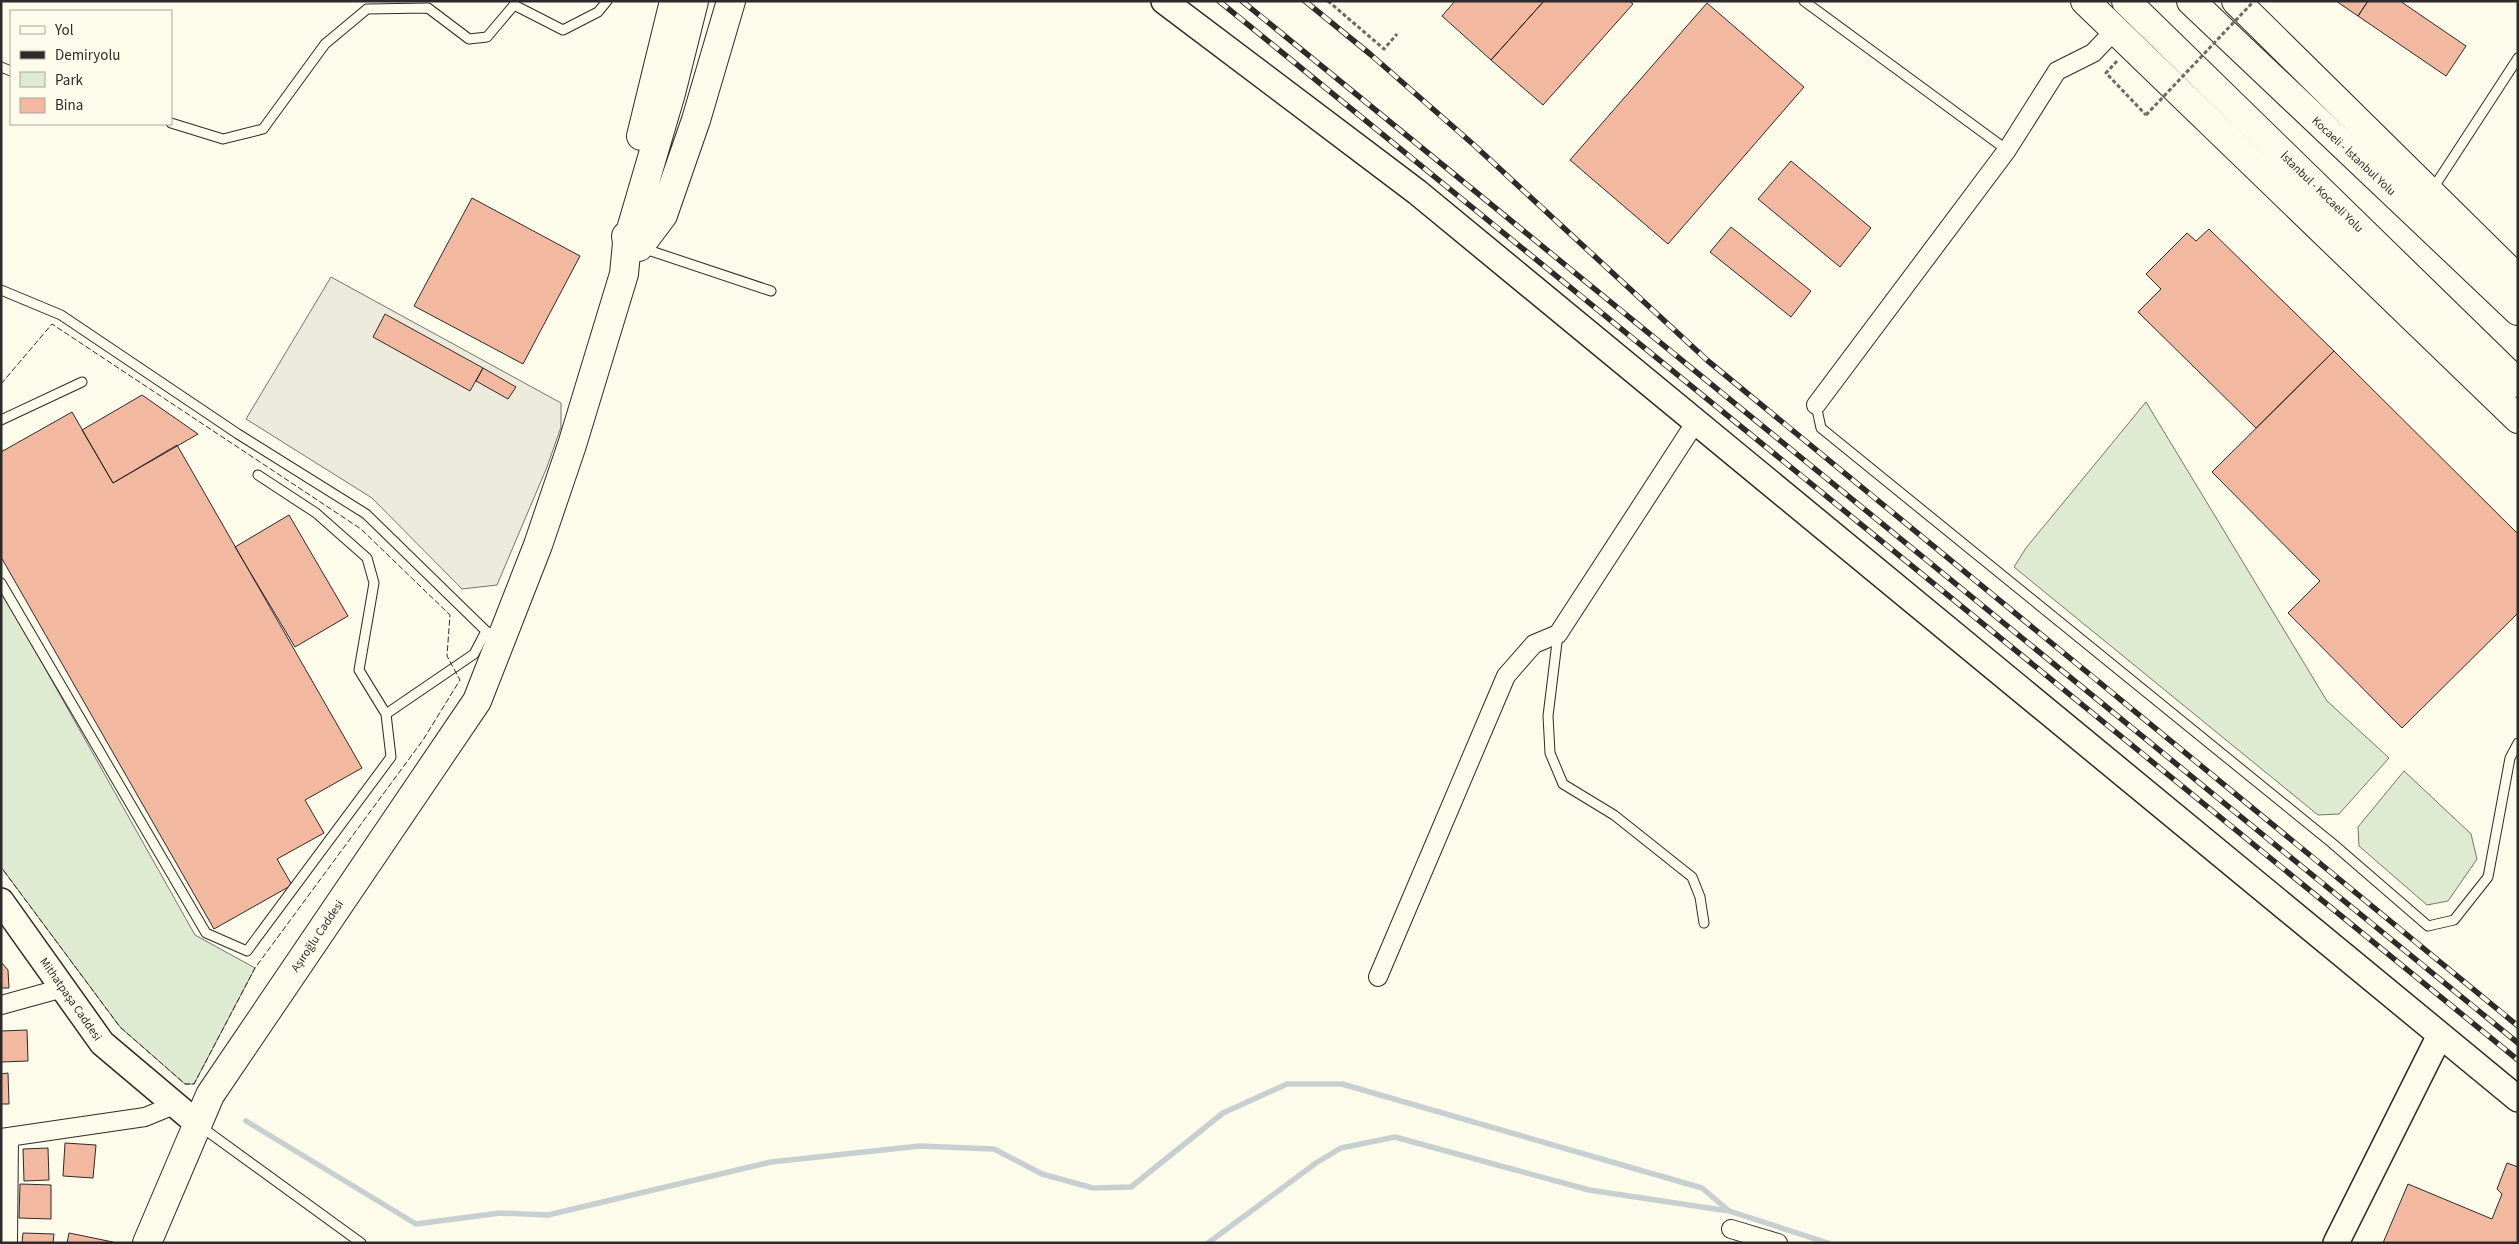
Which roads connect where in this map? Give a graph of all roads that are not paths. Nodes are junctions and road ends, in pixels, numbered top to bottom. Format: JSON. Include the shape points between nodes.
{"nodes":[{"id":1,"x":606,"y":1,"type":"edge"},
{"id":2,"x":674,"y":1,"type":"edge"},
{"id":3,"x":694,"y":1,"type":"edge"},
{"id":4,"x":712,"y":1,"type":"edge"},
{"id":5,"x":731,"y":1,"type":"edge"},
{"id":6,"x":1164,"y":1,"type":"edge"},
{"id":7,"x":1804,"y":1,"type":"edge"},
{"id":8,"x":2085,"y":1,"type":"edge"},
{"id":9,"x":2126,"y":1,"type":"edge"},
{"id":10,"x":2191,"y":1,"type":"edge"},
{"id":11,"x":2236,"y":1,"type":"edge"},
{"id":12,"x":2115,"y":30,"type":"junction"},
{"id":13,"x":2518,"y":58,"type":"edge"},
{"id":14,"x":678,"y":97,"type":"junction"},
{"id":15,"x":172,"y":123,"type":"edge"},
{"id":16,"x":2007,"y":150,"type":"junction"},
{"id":17,"x":2430,"y":194,"type":"junction"},
{"id":18,"x":633,"y":245,"type":"junction"},
{"id":19,"x":2518,"y":279,"type":"edge"},
{"id":20,"x":1,"y":290,"type":"edge"},
{"id":21,"x":771,"y":292,"type":"dead end"},
{"id":22,"x":2518,"y":311,"type":"edge"},
{"id":23,"x":82,"y":382,"type":"dead end"},
{"id":24,"x":2518,"y":383,"type":"edge"},
{"id":25,"x":1816,"y":405,"type":"joint"},
{"id":26,"x":1,"y":420,"type":"edge"},
{"id":27,"x":1697,"y":420,"type":"junction"},
{"id":28,"x":2518,"y":420,"type":"edge"},
{"id":29,"x":258,"y":474,"type":"dead end"},
{"id":30,"x":1,"y":583,"type":"edge"},
{"id":31,"x":494,"y":634,"type":"junction"},
{"id":32,"x":1558,"y":634,"type":"junction"},
{"id":33,"x":386,"y":714,"type":"junction"},
{"id":34,"x":2518,"y":743,"type":"edge"},
{"id":35,"x":1,"y":901,"type":"edge"},
{"id":36,"x":1704,"y":923,"type":"dead end"},
{"id":37,"x":1378,"y":977,"type":"dead end"},
{"id":38,"x":63,"y":988,"type":"junction"},
{"id":39,"x":1,"y":1005,"type":"edge"},
{"id":40,"x":2440,"y":1035,"type":"junction"},
{"id":41,"x":2518,"y":1099,"type":"edge"},
{"id":42,"x":174,"y":1105,"type":"junction"},
{"id":43,"x":198,"y":1124,"type":"junction"},
{"id":44,"x":5,"y":1138,"type":"edge"},
{"id":45,"x":1731,"y":1229,"type":"dead end"},
{"id":46,"x":8,"y":1243,"type":"edge"},
{"id":47,"x":147,"y":1243,"type":"edge"},
{"id":48,"x":361,"y":1243,"type":"edge"},
{"id":49,"x":1778,"y":1243,"type":"edge"},
{"id":50,"x":2336,"y":1243,"type":"edge"}],
"edges":[{"from":1,"to":15,"type":"lane","via":[[598,12],[563,30],[514,5],[487,37],[469,39],[428,8],[367,9],[325,44],[263,129],[223,139]]},
{"from":2,"to":18,"type":"main road","via":[[622,209]]},
{"from":3,"to":14,"type":"main road"},
{"from":4,"to":14,"type":"main road"},
{"from":5,"to":18,"type":"main road","via":[[696,120],[663,215]]},
{"from":6,"to":27,"type":"main road","via":[[1417,192]]},
{"from":7,"to":16,"type":"lane"},
{"from":8,"to":12,"type":"main road"},
{"from":9,"to":24,"type":"main road","name":"İstanbul - Kocaeli Yolu"},
{"from":10,"to":22,"type":"main road","name":"Kocaeli - İstanbul Yolu"},
{"from":11,"to":17,"type":"main road"},
{"from":12,"to":16,"type":"street","via":[[2093,53],[2057,71]]},
{"from":12,"to":28,"type":"main road"},
{"from":13,"to":17,"type":"lane"},
{"from":14,"to":18,"type":"main road"},
{"from":16,"to":25,"type":"street"},
{"from":17,"to":19,"type":"main road"},
{"from":18,"to":21,"type":"lane"},
{"from":18,"to":31,"type":"main road","name":"Aşıroğlu Caddesi","via":[[538,545]]},
{"from":20,"to":31,"type":"lane","via":[[61,315],[238,434],[366,514]]},
{"from":23,"to":26,"type":"lane"},
{"from":25,"to":34,"type":"lane","via":[[1821,428],[2324,837],[2428,926],[2454,920],[2488,877],[2510,758]]},
{"from":27,"to":32,"type":"street"},
{"from":27,"to":40,"type":"main road"},
{"from":29,"to":33,"type":"lane","via":[[316,513],[367,558],[374,583],[359,670]]},
{"from":30,"to":33,"type":"lane","via":[[206,933],[247,951],[391,757]]},
{"from":31,"to":33,"type":"lane","via":[[474,654]]},
{"from":31,"to":43,"type":"main road","name":"Aşıroğlu Caddesi","via":[[477,702],[210,1095]]},
{"from":32,"to":36,"type":"lane","via":[[1548,716],[1550,754],[1564,784],[1614,815],[1692,877]]},
{"from":32,"to":37,"type":"street","via":[[1534,644],[1506,676]]},
{"from":35,"to":38,"type":"main road","name":"Mithatpaşa Caddesi"},
{"from":38,"to":39,"type":"street"},
{"from":38,"to":42,"type":"main road","name":"Mithatpaşa Caddesi","via":[[102,1043]]},
{"from":40,"to":41,"type":"main road"},
{"from":40,"to":50,"type":"main road"},
{"from":42,"to":43,"type":"main road","name":"Mithatpaşa Caddesi"},
{"from":42,"to":44,"type":"street","via":[[145,1117]]},
{"from":43,"to":47,"type":"main road","name":"Aşıroğlu Caddesi"},
{"from":43,"to":48,"type":"lane"},
{"from":44,"to":46,"type":"street"},
{"from":45,"to":49,"type":"street"}]}
